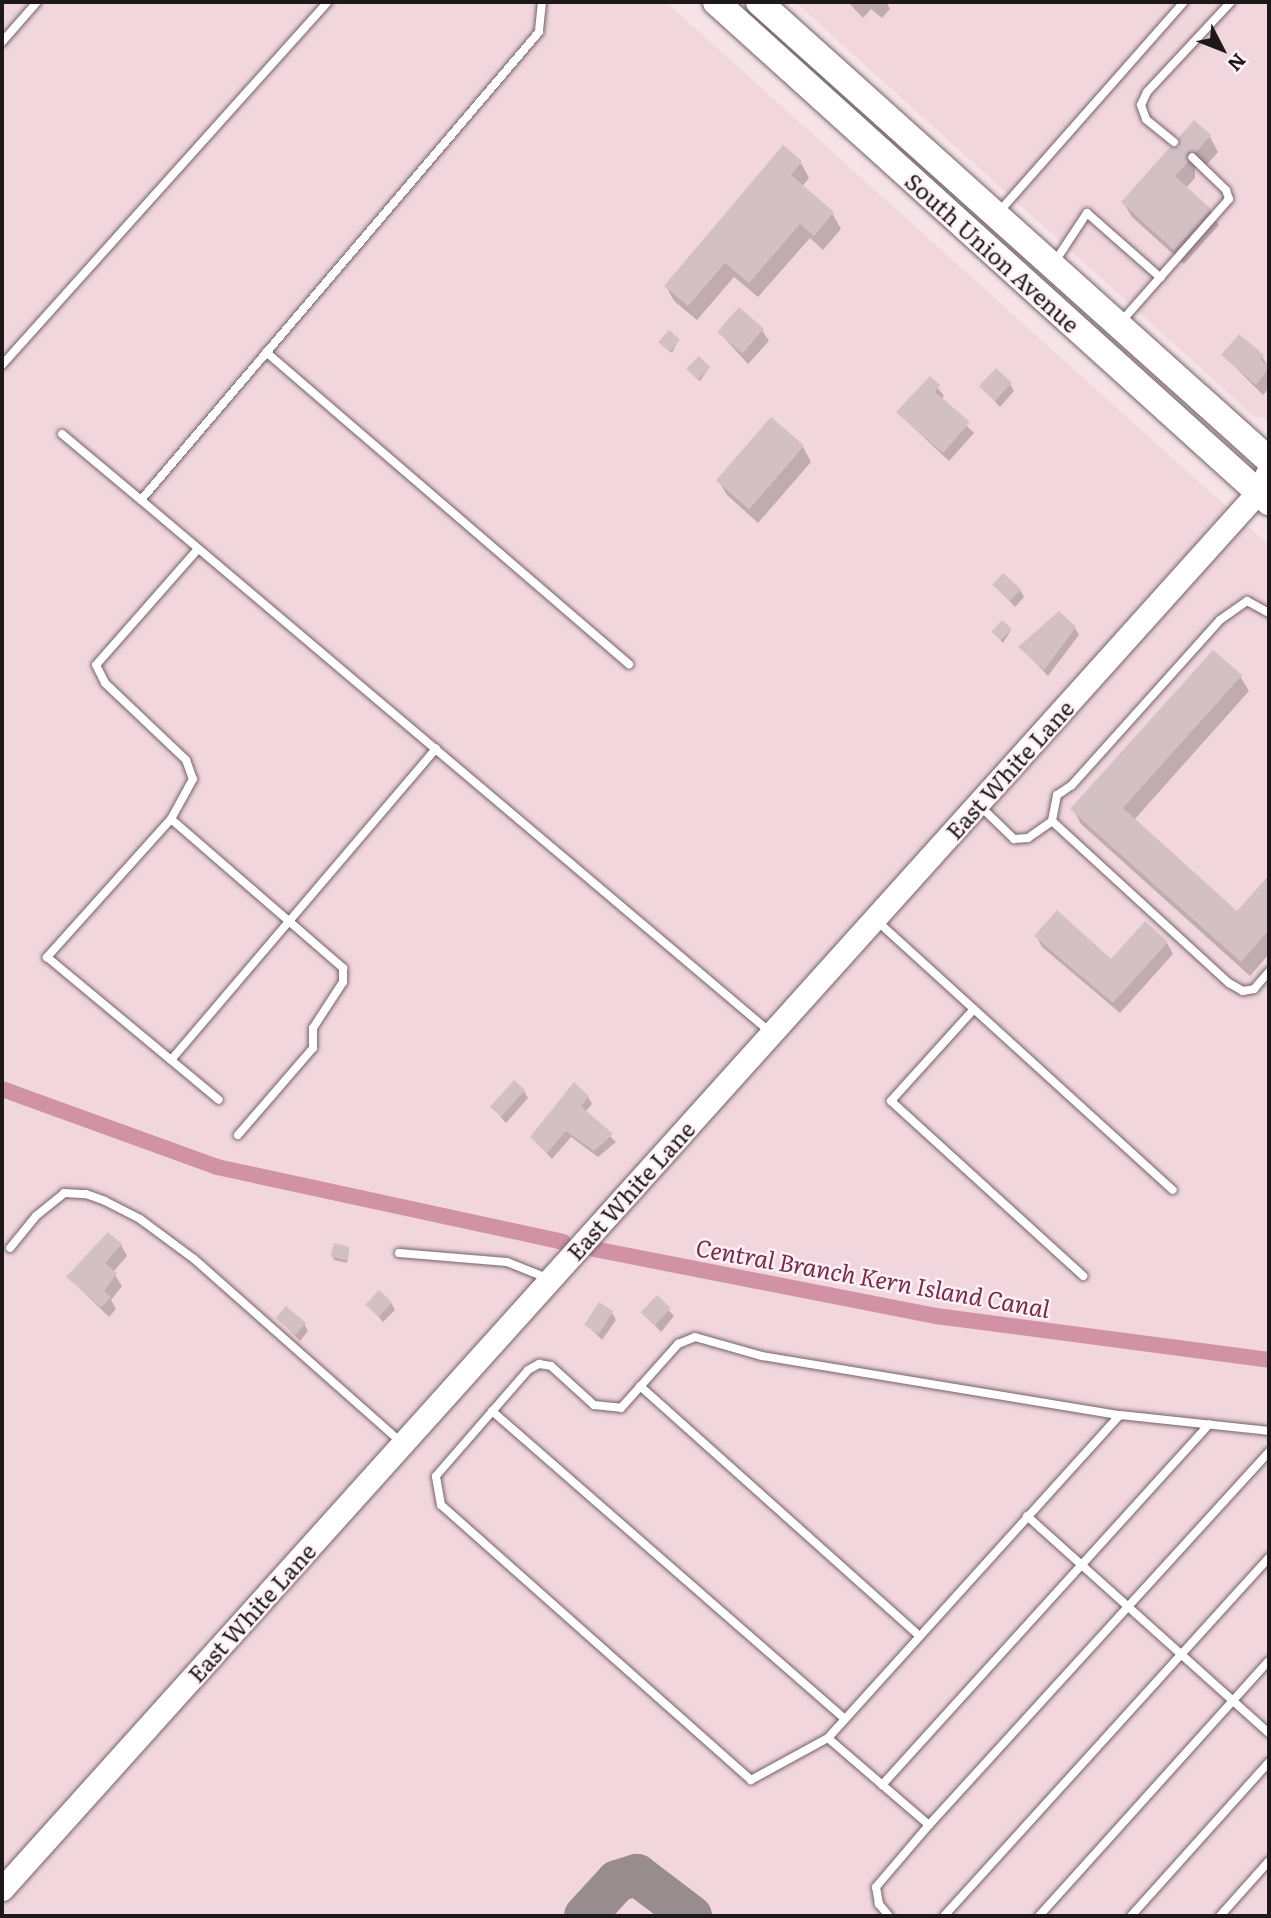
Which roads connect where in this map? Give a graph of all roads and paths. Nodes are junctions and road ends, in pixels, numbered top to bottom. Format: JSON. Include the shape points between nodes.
{"nodes":[{"id":1,"x":37,"y":2,"type":"edge"},
{"id":2,"x":328,"y":2,"type":"edge"},
{"id":3,"x":542,"y":2,"type":"edge"},
{"id":4,"x":716,"y":2,"type":"edge"},
{"id":5,"x":759,"y":2,"type":"edge"},
{"id":6,"x":1184,"y":2,"type":"edge"},
{"id":7,"x":1231,"y":2,"type":"edge"},
{"id":8,"x":757,"y":38,"type":"junction"},
{"id":9,"x":2,"y":43,"type":"edge"},
{"id":10,"x":886,"y":116,"type":"junction"},
{"id":11,"x":1174,"y":142,"type":"dead end"},
{"id":12,"x":1192,"y":157,"type":"dead end"},
{"id":13,"x":924,"y":170,"type":"junction"},
{"id":14,"x":949,"y":212,"type":"junction"},
{"id":15,"x":996,"y":215,"type":"junction"},
{"id":16,"x":1052,"y":266,"type":"junction"},
{"id":17,"x":1161,"y":278,"type":"junction"},
{"id":18,"x":1079,"y":290,"type":"junction"},
{"id":19,"x":1118,"y":325,"type":"junction"},
{"id":20,"x":267,"y":352,"type":"junction"},
{"id":21,"x":2,"y":365,"type":"edge"},
{"id":22,"x":62,"y":435,"type":"dead end"},
{"id":23,"x":1269,"y":460,"type":"edge"},
{"id":24,"x":1266,"y":488,"type":"edge"},
{"id":25,"x":141,"y":500,"type":"junction"},
{"id":26,"x":198,"y":549,"type":"junction"},
{"id":27,"x":1269,"y":613,"type":"edge"},
{"id":28,"x":629,"y":664,"type":"dead end"},
{"id":29,"x":436,"y":749,"type":"junction"},
{"id":30,"x":977,"y":804,"type":"junction"},
{"id":31,"x":171,"y":819,"type":"junction"},
{"id":32,"x":1052,"y":821,"type":"junction"},
{"id":33,"x":874,"y":918,"type":"junction"},
{"id":34,"x":288,"y":921,"type":"junction"},
{"id":35,"x":1269,"y":972,"type":"edge"},
{"id":36,"x":974,"y":1009,"type":"junction"},
{"id":37,"x":772,"y":1033,"type":"junction"},
{"id":38,"x":171,"y":1060,"type":"junction"},
{"id":39,"x":219,"y":1100,"type":"dead end"},
{"id":40,"x":238,"y":1135,"type":"dead end"},
{"id":41,"x":1173,"y":1190,"type":"dead end"},
{"id":42,"x":10,"y":1248,"type":"dead end"},
{"id":43,"x":399,"y":1253,"type":"dead end"},
{"id":44,"x":1083,"y":1276,"type":"dead end"},
{"id":45,"x":550,"y":1280,"type":"junction"},
{"id":46,"x":640,"y":1386,"type":"junction"},
{"id":47,"x":492,"y":1411,"type":"junction"},
{"id":48,"x":1120,"y":1415,"type":"junction"},
{"id":49,"x":1209,"y":1424,"type":"junction"},
{"id":50,"x":1269,"y":1431,"type":"edge"},
{"id":51,"x":403,"y":1443,"type":"junction"},
{"id":52,"x":1269,"y":1451,"type":"edge"},
{"id":53,"x":1027,"y":1516,"type":"junction"},
{"id":54,"x":1269,"y":1557,"type":"edge"},
{"id":55,"x":1081,"y":1564,"type":"junction"},
{"id":56,"x":1127,"y":1606,"type":"junction"},
{"id":57,"x":920,"y":1636,"type":"junction"},
{"id":58,"x":1180,"y":1653,"type":"junction"},
{"id":59,"x":1269,"y":1661,"type":"edge"},
{"id":60,"x":1233,"y":1700,"type":"junction"},
{"id":61,"x":845,"y":1719,"type":"junction"},
{"id":62,"x":1269,"y":1733,"type":"edge"},
{"id":63,"x":828,"y":1738,"type":"junction"},
{"id":64,"x":1269,"y":1762,"type":"edge"},
{"id":65,"x":882,"y":1785,"type":"junction"},
{"id":66,"x":929,"y":1825,"type":"junction"},
{"id":67,"x":1269,"y":1861,"type":"edge"},
{"id":68,"x":2,"y":1889,"type":"edge"},
{"id":69,"x":889,"y":1916,"type":"edge"},
{"id":70,"x":944,"y":1916,"type":"edge"},
{"id":71,"x":1039,"y":1916,"type":"edge"},
{"id":72,"x":1131,"y":1916,"type":"edge"},
{"id":73,"x":1220,"y":1916,"type":"edge"}],
"edges":[{"from":1,"to":9,"type":"lane"},
{"from":2,"to":21,"type":"lane"},
{"from":3,"to":20,"type":"lane","via":[[538,32]]},
{"from":4,"to":8,"type":"main road","name":"South Union Avenue"},
{"from":5,"to":10,"type":"main road","name":"South Union Avenue"},
{"from":6,"to":15,"type":"lane"},
{"from":7,"to":11,"type":"lane","via":[[1140,105],[1146,119]]},
{"from":8,"to":10,"type":"main road","via":[[785,43],[872,122]]},
{"from":8,"to":13,"type":"main road","name":"South Union Avenue"},
{"from":10,"to":13,"type":"main road","name":"South Union Avenue"},
{"from":12,"to":17,"type":"lane","via":[[1226,190],[1229,200]]},
{"from":13,"to":14,"type":"main road","name":"South Union Avenue"},
{"from":13,"to":15,"type":"main road","name":"South Union Avenue"},
{"from":14,"to":18,"type":"main road","via":[[960,204],[1040,276]]},
{"from":14,"to":24,"type":"main road","name":"South Union Avenue"},
{"from":15,"to":16,"type":"main road","name":"South Union Avenue"},
{"from":16,"to":17,"type":"lane","via":[[1087,214]]},
{"from":16,"to":18,"type":"main road","name":"South Union Avenue"},
{"from":17,"to":19,"type":"lane"},
{"from":18,"to":19,"type":"main road","name":"South Union Avenue"},
{"from":19,"to":23,"type":"main road","name":"South Union Avenue"},
{"from":20,"to":25,"type":"lane"},
{"from":20,"to":28,"type":"lane"},
{"from":22,"to":25,"type":"lane"},
{"from":24,"to":30,"type":"street","name":"East White Lane"},
{"from":25,"to":26,"type":"lane"},
{"from":26,"to":29,"type":"lane"},
{"from":26,"to":31,"type":"lane","via":[[96,665],[105,683],[186,760],[192,779]]},
{"from":27,"to":32,"type":"lane","via":[[1247,601],[1220,620],[1072,785],[1057,795]]},
{"from":29,"to":34,"type":"lane"},
{"from":29,"to":37,"type":"lane"},
{"from":30,"to":32,"type":"lane","via":[[1014,839],[1028,838]]},
{"from":30,"to":33,"type":"street","name":"East White Lane"},
{"from":31,"to":34,"type":"lane"},
{"from":31,"to":38,"type":"lane","via":[[47,957]]},
{"from":32,"to":35,"type":"lane","via":[[1229,983],[1243,990],[1254,989]]},
{"from":33,"to":36,"type":"lane"},
{"from":33,"to":37,"type":"street","name":"East White Lane"},
{"from":34,"to":38,"type":"lane"},
{"from":34,"to":40,"type":"lane","via":[[343,968],[343,982],[313,1028],[313,1048]]},
{"from":36,"to":41,"type":"lane"},
{"from":36,"to":44,"type":"lane","via":[[891,1101]]},
{"from":37,"to":45,"type":"street","name":"East White Lane"},
{"from":38,"to":39,"type":"lane"},
{"from":42,"to":51,"type":"lane","via":[[36,1216],[64,1194],[86,1194],[105,1201],[140,1219],[194,1259]]},
{"from":43,"to":45,"type":"lane","via":[[515,1263]]},
{"from":45,"to":51,"type":"street","name":"East White Lane"},
{"from":46,"to":47,"type":"lane","via":[[621,1408],[606,1409],[594,1405],[551,1366],[539,1364],[528,1370]]},
{"from":46,"to":48,"type":"lane","via":[[678,1343],[695,1337],[762,1356]]},
{"from":46,"to":57,"type":"lane"},
{"from":47,"to":61,"type":"lane"},
{"from":47,"to":63,"type":"lane","via":[[436,1476],[442,1505],[751,1780]]},
{"from":48,"to":49,"type":"lane"},
{"from":48,"to":53,"type":"lane"},
{"from":49,"to":50,"type":"lane"},
{"from":49,"to":55,"type":"lane"},
{"from":51,"to":68,"type":"street","name":"East White Lane"},
{"from":52,"to":56,"type":"lane"},
{"from":53,"to":55,"type":"lane"},
{"from":53,"to":57,"type":"lane"},
{"from":54,"to":58,"type":"lane"},
{"from":55,"to":56,"type":"lane"},
{"from":55,"to":65,"type":"lane"},
{"from":56,"to":58,"type":"lane"},
{"from":56,"to":66,"type":"lane"},
{"from":57,"to":61,"type":"lane"},
{"from":58,"to":60,"type":"lane"},
{"from":58,"to":70,"type":"lane"},
{"from":59,"to":60,"type":"lane"},
{"from":60,"to":62,"type":"lane"},
{"from":60,"to":71,"type":"lane"},
{"from":61,"to":63,"type":"lane"},
{"from":63,"to":65,"type":"lane"},
{"from":64,"to":72,"type":"lane"},
{"from":65,"to":66,"type":"lane"},
{"from":66,"to":69,"type":"lane","via":[[876,1887],[879,1904]]},
{"from":67,"to":73,"type":"lane"}]}
